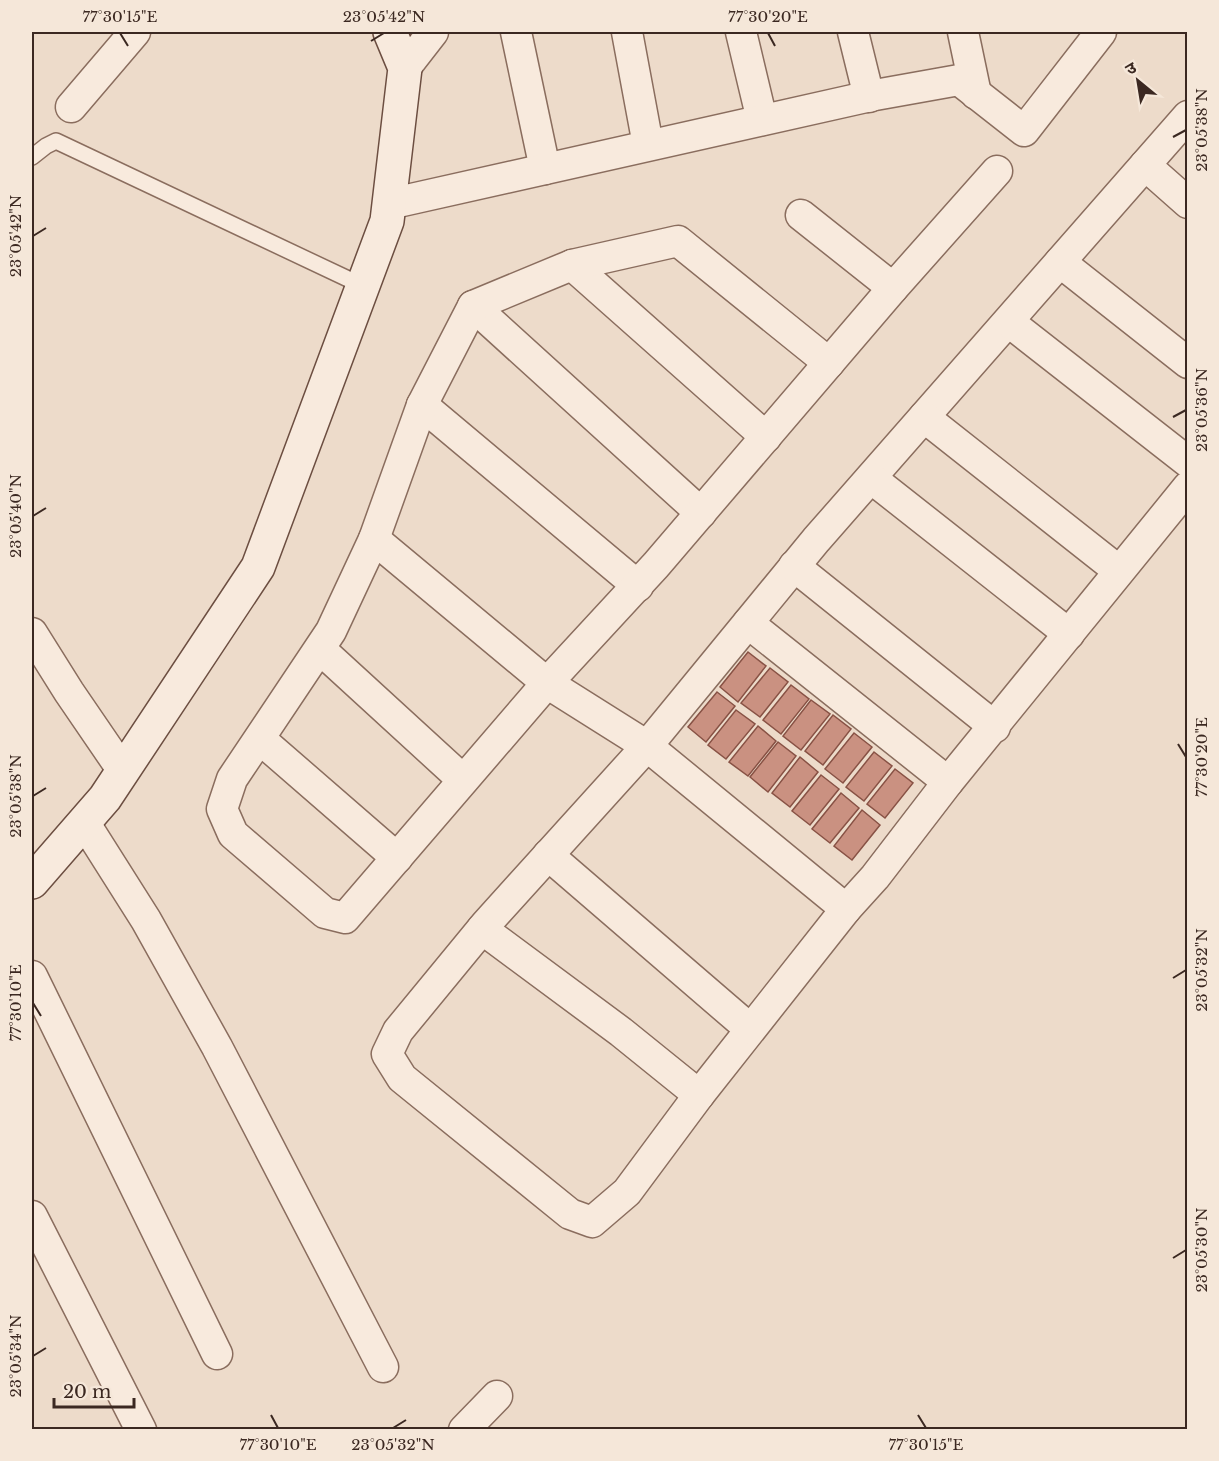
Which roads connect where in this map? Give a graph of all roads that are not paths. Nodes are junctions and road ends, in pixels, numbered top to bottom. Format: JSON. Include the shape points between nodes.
{"nodes":[{"id":1,"x":135,"y":32,"type":"edge"},
{"id":2,"x":390,"y":32,"type":"edge"},
{"id":3,"x":433,"y":32,"type":"edge"},
{"id":4,"x":516,"y":32,"type":"edge"},
{"id":5,"x":627,"y":32,"type":"edge"},
{"id":6,"x":741,"y":32,"type":"edge"},
{"id":7,"x":853,"y":32,"type":"edge"},
{"id":8,"x":963,"y":32,"type":"edge"},
{"id":9,"x":1101,"y":32,"type":"edge"},
{"id":10,"x":405,"y":68,"type":"junction"},
{"id":11,"x":976,"y":94,"type":"junction"},
{"id":12,"x":869,"y":97,"type":"junction"},
{"id":13,"x":71,"y":106,"type":"dead end"},
{"id":14,"x":1188,"y":116,"type":"edge"},
{"id":15,"x":762,"y":120,"type":"junction"},
{"id":16,"x":648,"y":145,"type":"junction"},
{"id":17,"x":32,"y":157,"type":"edge"},
{"id":18,"x":1145,"y":165,"type":"junction"},
{"id":19,"x":545,"y":169,"type":"junction"},
{"id":20,"x":997,"y":171,"type":"dead end"},
{"id":21,"x":1188,"y":203,"type":"edge"},
{"id":22,"x":389,"y":204,"type":"junction"},
{"id":23,"x":801,"y":215,"type":"dead end"},
{"id":24,"x":1060,"y":262,"type":"junction"},
{"id":25,"x":572,"y":265,"type":"junction"},
{"id":26,"x":363,"y":286,"type":"junction"},
{"id":27,"x":893,"y":288,"type":"junction"},
{"id":28,"x":472,"y":306,"type":"junction"},
{"id":29,"x":1008,"y":322,"type":"junction"},
{"id":30,"x":829,"y":363,"type":"junction"},
{"id":31,"x":1188,"y":363,"type":"edge"},
{"id":32,"x":422,"y":405,"type":"junction"},
{"id":33,"x":924,"y":417,"type":"junction"},
{"id":34,"x":766,"y":437,"type":"junction"},
{"id":35,"x":1188,"y":462,"type":"edge"},
{"id":36,"x":871,"y":478,"type":"junction"},
{"id":37,"x":1188,"y":487,"type":"edge"},
{"id":38,"x":701,"y":513,"type":"junction"},
{"id":39,"x":374,"y":539,"type":"junction"},
{"id":40,"x":794,"y":566,"type":"junction"},
{"id":41,"x":1119,"y":571,"type":"junction"},
{"id":42,"x":638,"y":586,"type":"junction"},
{"id":43,"x":748,"y":623,"type":"junction"},
{"id":44,"x":32,"y":633,"type":"edge"},
{"id":45,"x":1069,"y":634,"type":"junction"},
{"id":46,"x":320,"y":649,"type":"junction"},
{"id":47,"x":547,"y":683,"type":"junction"},
{"id":48,"x":995,"y":726,"type":"junction"},
{"id":49,"x":260,"y":740,"type":"junction"},
{"id":50,"x":648,"y":746,"type":"junction"},
{"id":51,"x":123,"y":771,"type":"junction"},
{"id":52,"x":464,"y":780,"type":"junction"},
{"id":53,"x":948,"y":782,"type":"junction"},
{"id":54,"x":84,"y":822,"type":"junction"},
{"id":55,"x":548,"y":855,"type":"junction"},
{"id":56,"x":397,"y":858,"type":"junction"},
{"id":57,"x":32,"y":882,"type":"edge"},
{"id":58,"x":846,"y":909,"type":"junction"},
{"id":59,"x":482,"y":929,"type":"junction"},
{"id":60,"x":32,"y":976,"type":"edge"},
{"id":61,"x":750,"y":1029,"type":"junction"},
{"id":62,"x":699,"y":1095,"type":"junction"},
{"id":63,"x":32,"y":1216,"type":"edge"},
{"id":64,"x":217,"y":1354,"type":"dead end"},
{"id":65,"x":383,"y":1367,"type":"dead end"},
{"id":66,"x":497,"y":1396,"type":"dead end"},
{"id":67,"x":141,"y":1430,"type":"edge"},
{"id":68,"x":464,"y":1430,"type":"edge"}],
"edges":[{"from":1,"to":13,"type":"street"},
{"from":2,"to":10,"type":"street"},
{"from":3,"to":10,"type":"street"},
{"from":4,"to":19,"type":"street"},
{"from":5,"to":16,"type":"street"},
{"from":6,"to":15,"type":"street"},
{"from":7,"to":12,"type":"street"},
{"from":8,"to":11,"type":"street"},
{"from":9,"to":11,"type":"street","via":[[1024,131]]},
{"from":10,"to":22,"type":"street"},
{"from":11,"to":12,"type":"street","via":[[959,80]]},
{"from":12,"to":15,"type":"street"},
{"from":14,"to":18,"type":"street"},
{"from":15,"to":16,"type":"street"},
{"from":16,"to":19,"type":"street"},
{"from":17,"to":26,"type":"lane","via":[[56,141]]},
{"from":18,"to":21,"type":"street"},
{"from":18,"to":24,"type":"street"},
{"from":19,"to":22,"type":"street"},
{"from":20,"to":27,"type":"street"},
{"from":22,"to":26,"type":"street","via":[[387,221]]},
{"from":23,"to":27,"type":"street"},
{"from":24,"to":29,"type":"street"},
{"from":24,"to":31,"type":"street"},
{"from":25,"to":28,"type":"street"},
{"from":25,"to":30,"type":"street","via":[[678,241]]},
{"from":25,"to":34,"type":"street"},
{"from":26,"to":51,"type":"street","via":[[258,567]]},
{"from":27,"to":30,"type":"street"},
{"from":28,"to":32,"type":"street"},
{"from":28,"to":38,"type":"street"},
{"from":29,"to":33,"type":"street"},
{"from":29,"to":35,"type":"street"},
{"from":30,"to":34,"type":"street"},
{"from":32,"to":39,"type":"street"},
{"from":32,"to":42,"type":"street"},
{"from":33,"to":36,"type":"street"},
{"from":33,"to":41,"type":"street"},
{"from":34,"to":38,"type":"street"},
{"from":36,"to":40,"type":"street"},
{"from":36,"to":45,"type":"street"},
{"from":37,"to":41,"type":"street"},
{"from":38,"to":42,"type":"street"},
{"from":39,"to":46,"type":"street"},
{"from":39,"to":47,"type":"street"},
{"from":40,"to":43,"type":"street"},
{"from":40,"to":48,"type":"street"},
{"from":41,"to":45,"type":"street"},
{"from":42,"to":47,"type":"street"},
{"from":43,"to":50,"type":"street"},
{"from":43,"to":53,"type":"street"},
{"from":44,"to":51,"type":"street"},
{"from":45,"to":48,"type":"street"},
{"from":46,"to":49,"type":"street"},
{"from":46,"to":52,"type":"street"},
{"from":47,"to":50,"type":"street"},
{"from":47,"to":52,"type":"street"},
{"from":48,"to":53,"type":"street"},
{"from":49,"to":56,"type":"street"},
{"from":49,"to":56,"type":"street","via":[[232,779],[222,808],[233,834],[326,913],[345,918]]},
{"from":50,"to":55,"type":"street"},
{"from":50,"to":58,"type":"street"},
{"from":51,"to":54,"type":"street"},
{"from":52,"to":56,"type":"street"},
{"from":53,"to":58,"type":"street"},
{"from":54,"to":57,"type":"street"},
{"from":54,"to":65,"type":"street","via":[[146,920],[217,1047]]},
{"from":55,"to":59,"type":"street"},
{"from":55,"to":61,"type":"street"},
{"from":58,"to":61,"type":"street"},
{"from":59,"to":62,"type":"street"},
{"from":59,"to":62,"type":"street","via":[[398,1031],[387,1054],[402,1078],[570,1214],[592,1222],[627,1192]]},
{"from":60,"to":64,"type":"street"},
{"from":61,"to":62,"type":"street"},
{"from":63,"to":67,"type":"street"},
{"from":66,"to":68,"type":"street"}]}
